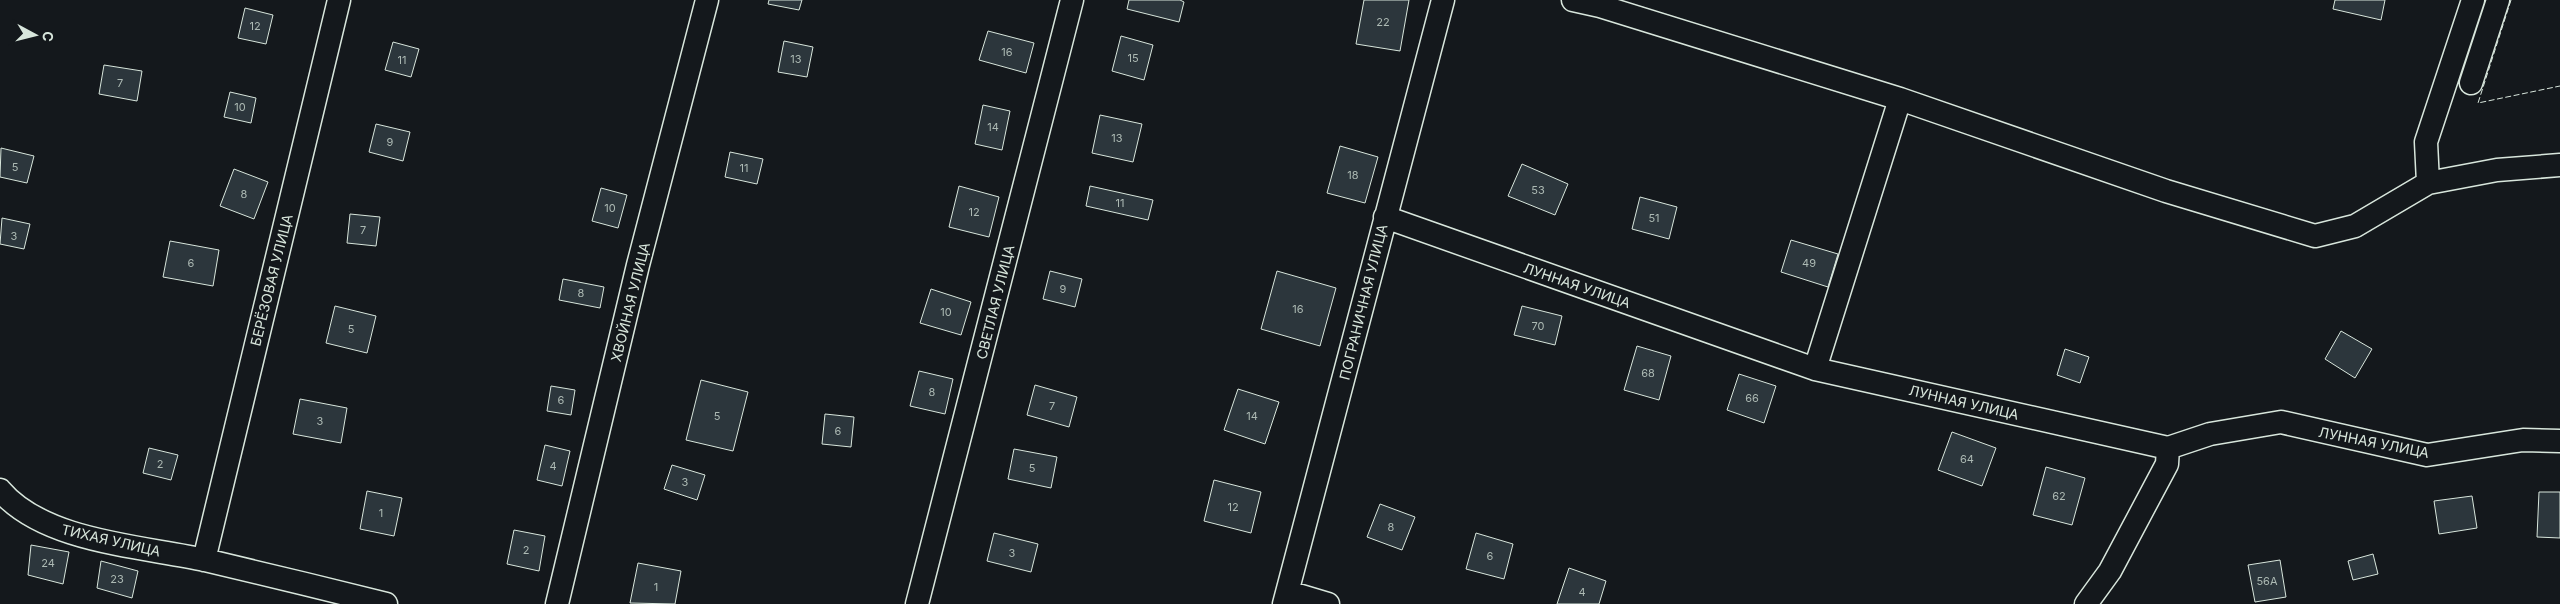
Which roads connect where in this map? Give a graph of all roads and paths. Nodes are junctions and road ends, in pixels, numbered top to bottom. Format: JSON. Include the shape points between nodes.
{"nodes":[{"id":1,"x":339,"y":0,"type":"edge"},
{"id":2,"x":706,"y":0,"type":"edge"},
{"id":3,"x":1072,"y":0,"type":"edge"},
{"id":4,"x":1443,"y":0,"type":"edge"},
{"id":5,"x":1573,"y":0,"type":"edge"},
{"id":6,"x":2473,"y":0,"type":"edge"},
{"id":7,"x":2498,"y":0,"type":"edge"},
{"id":8,"x":2471,"y":83,"type":"dead end"},
{"id":9,"x":1900,"y":99,"type":"junction"},
{"id":10,"x":2560,"y":165,"type":"edge"},
{"id":11,"x":2428,"y":183,"type":"junction"},
{"id":12,"x":1384,"y":217,"type":"junction"},
{"id":13,"x":1815,"y":369,"type":"junction"},
{"id":14,"x":2560,"y":441,"type":"edge"},
{"id":15,"x":2168,"y":448,"type":"junction"},
{"id":16,"x":0,"y":490,"type":"edge"},
{"id":17,"x":204,"y":560,"type":"junction"},
{"id":18,"x":1286,"y":598,"type":"edge"},
{"id":19,"x":386,"y":604,"type":"edge"},
{"id":20,"x":557,"y":604,"type":"edge"},
{"id":21,"x":917,"y":604,"type":"edge"},
{"id":22,"x":1328,"y":604,"type":"edge"},
{"id":23,"x":2086,"y":604,"type":"edge"}],
"edges":[{"from":1,"to":17,"type":"street","name":"БЕРЁЗОВАЯ УЛИЦА"},
{"from":2,"to":20,"type":"street","name":"ХВОЙНАЯ УЛИЦА","via":[[638,265]]},
{"from":3,"to":21,"type":"street","name":"СВЕТЛАЯ УЛИЦА"},
{"from":4,"to":12,"type":"street","name":"ПОГРАНИЧНАЯ УЛИЦА"},
{"from":5,"to":9,"type":"street"},
{"from":6,"to":11,"type":"street","via":[[2426,142]]},
{"from":7,"to":8,"type":"street"},
{"from":9,"to":11,"type":"street","via":[[2166,191],[2315,236],[2355,226]]},
{"from":9,"to":13,"type":"street"},
{"from":10,"to":11,"type":"street","via":[[2498,170]]},
{"from":12,"to":13,"type":"street","name":"ЛУННАЯ УЛИЦА"},
{"from":12,"to":18,"type":"street","name":"ПОГРАНИЧНАЯ УЛИЦА"},
{"from":13,"to":15,"type":"street","name":"ЛУННАЯ УЛИЦА"},
{"from":14,"to":15,"type":"street","name":"ЛУННАЯ УЛИЦА","via":[[2524,440],[2427,455],[2281,422],[2210,434]]},
{"from":15,"to":23,"type":"street","via":[[2167,464],[2110,571]]},
{"from":16,"to":17,"type":"street","name":"ТИХАЯ УЛИЦА","via":[[27,516],[69,533]]},
{"from":17,"to":19,"type":"street","name":"ТИХАЯ УЛИЦА"},
{"from":18,"to":22,"type":"street"}]}
